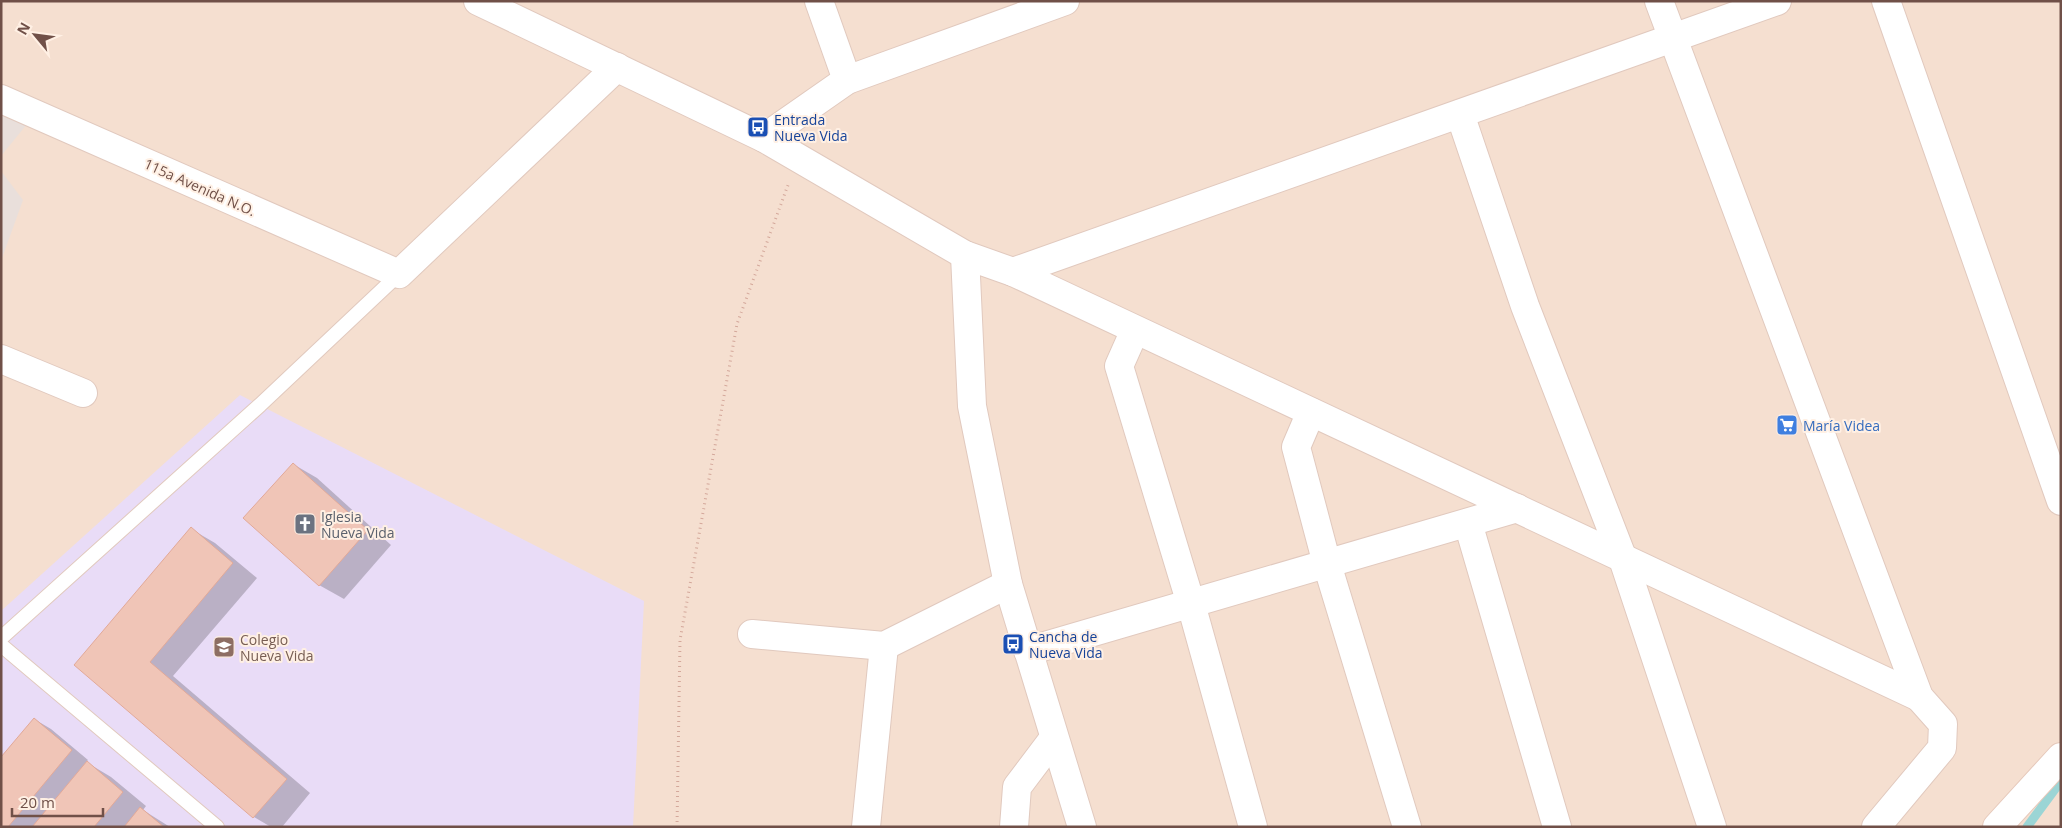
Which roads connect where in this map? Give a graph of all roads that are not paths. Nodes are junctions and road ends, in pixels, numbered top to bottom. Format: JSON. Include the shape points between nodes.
{"nodes":[{"id":1,"x":478,"y":1,"type":"edge"},
{"id":2,"x":819,"y":1,"type":"edge"},
{"id":3,"x":1065,"y":1,"type":"edge"},
{"id":4,"x":1659,"y":1,"type":"edge"},
{"id":5,"x":1777,"y":1,"type":"edge"},
{"id":6,"x":1886,"y":1,"type":"edge"},
{"id":7,"x":1672,"y":38,"type":"junction"},
{"id":8,"x":617,"y":67,"type":"junction"},
{"id":9,"x":847,"y":80,"type":"junction"},
{"id":10,"x":1,"y":99,"type":"edge"},
{"id":11,"x":1460,"y":114,"type":"junction"},
{"id":12,"x":764,"y":138,"type":"junction"},
{"id":13,"x":965,"y":255,"type":"junction"},
{"id":14,"x":1013,"y":272,"type":"junction"},
{"id":15,"x":399,"y":274,"type":"junction"},
{"id":16,"x":1134,"y":330,"type":"junction"},
{"id":17,"x":1,"y":359,"type":"edge"},
{"id":18,"x":83,"y":393,"type":"dead end"},
{"id":19,"x":1311,"y":412,"type":"junction"},
{"id":20,"x":2061,"y":501,"type":"edge"},
{"id":21,"x":1517,"y":508,"type":"junction"},
{"id":22,"x":1468,"y":523,"type":"junction"},
{"id":23,"x":1623,"y":559,"type":"junction"},
{"id":24,"x":1327,"y":564,"type":"junction"},
{"id":25,"x":1008,"y":584,"type":"junction"},
{"id":26,"x":1191,"y":604,"type":"junction"},
{"id":27,"x":752,"y":634,"type":"dead end"},
{"id":28,"x":1,"y":638,"type":"edge"},
{"id":29,"x":1,"y":645,"type":"edge"},
{"id":30,"x":884,"y":646,"type":"junction"},
{"id":31,"x":1028,"y":651,"type":"junction"},
{"id":32,"x":1919,"y":698,"type":"junction"},
{"id":33,"x":1054,"y":738,"type":"junction"},
{"id":34,"x":2061,"y":757,"type":"edge"},
{"id":35,"x":217,"y":827,"type":"edge"},
{"id":36,"x":866,"y":827,"type":"edge"},
{"id":37,"x":1014,"y":827,"type":"edge"},
{"id":38,"x":1082,"y":827,"type":"edge"},
{"id":39,"x":1253,"y":827,"type":"edge"},
{"id":40,"x":1407,"y":827,"type":"edge"},
{"id":41,"x":1557,"y":827,"type":"edge"},
{"id":42,"x":1712,"y":827,"type":"edge"},
{"id":43,"x":1876,"y":827,"type":"edge"},
{"id":44,"x":1997,"y":827,"type":"edge"}],
"edges":[{"from":1,"to":8,"type":"street"},
{"from":2,"to":9,"type":"street"},
{"from":3,"to":9,"type":"street"},
{"from":4,"to":7,"type":"street"},
{"from":5,"to":7,"type":"street"},
{"from":6,"to":20,"type":"street"},
{"from":7,"to":11,"type":"street"},
{"from":7,"to":32,"type":"street"},
{"from":8,"to":12,"type":"street"},
{"from":8,"to":15,"type":"street"},
{"from":9,"to":12,"type":"street"},
{"from":10,"to":15,"type":"street","name":"115a Avenida N.O."},
{"from":11,"to":14,"type":"street"},
{"from":11,"to":23,"type":"street","via":[[1525,306]]},
{"from":12,"to":13,"type":"street"},
{"from":13,"to":14,"type":"street"},
{"from":13,"to":25,"type":"street","via":[[972,406]]},
{"from":14,"to":16,"type":"street"},
{"from":15,"to":28,"type":"lane","via":[[260,406]]},
{"from":16,"to":19,"type":"street"},
{"from":16,"to":26,"type":"street","via":[[1119,366]]},
{"from":17,"to":18,"type":"street"},
{"from":19,"to":21,"type":"street"},
{"from":19,"to":24,"type":"street","via":[[1296,447]]},
{"from":21,"to":22,"type":"street"},
{"from":21,"to":23,"type":"street"},
{"from":22,"to":24,"type":"street"},
{"from":22,"to":41,"type":"street"},
{"from":23,"to":32,"type":"street"},
{"from":23,"to":42,"type":"street"},
{"from":24,"to":26,"type":"street"},
{"from":24,"to":40,"type":"street"},
{"from":25,"to":30,"type":"street"},
{"from":25,"to":31,"type":"street"},
{"from":26,"to":31,"type":"street"},
{"from":26,"to":39,"type":"street"},
{"from":27,"to":30,"type":"street"},
{"from":29,"to":35,"type":"lane"},
{"from":30,"to":36,"type":"street"},
{"from":31,"to":33,"type":"street"},
{"from":32,"to":43,"type":"street","via":[[1943,724],[1942,748]]},
{"from":33,"to":37,"type":"street","via":[[1017,787]]},
{"from":33,"to":38,"type":"street"},
{"from":34,"to":44,"type":"street"}]}
